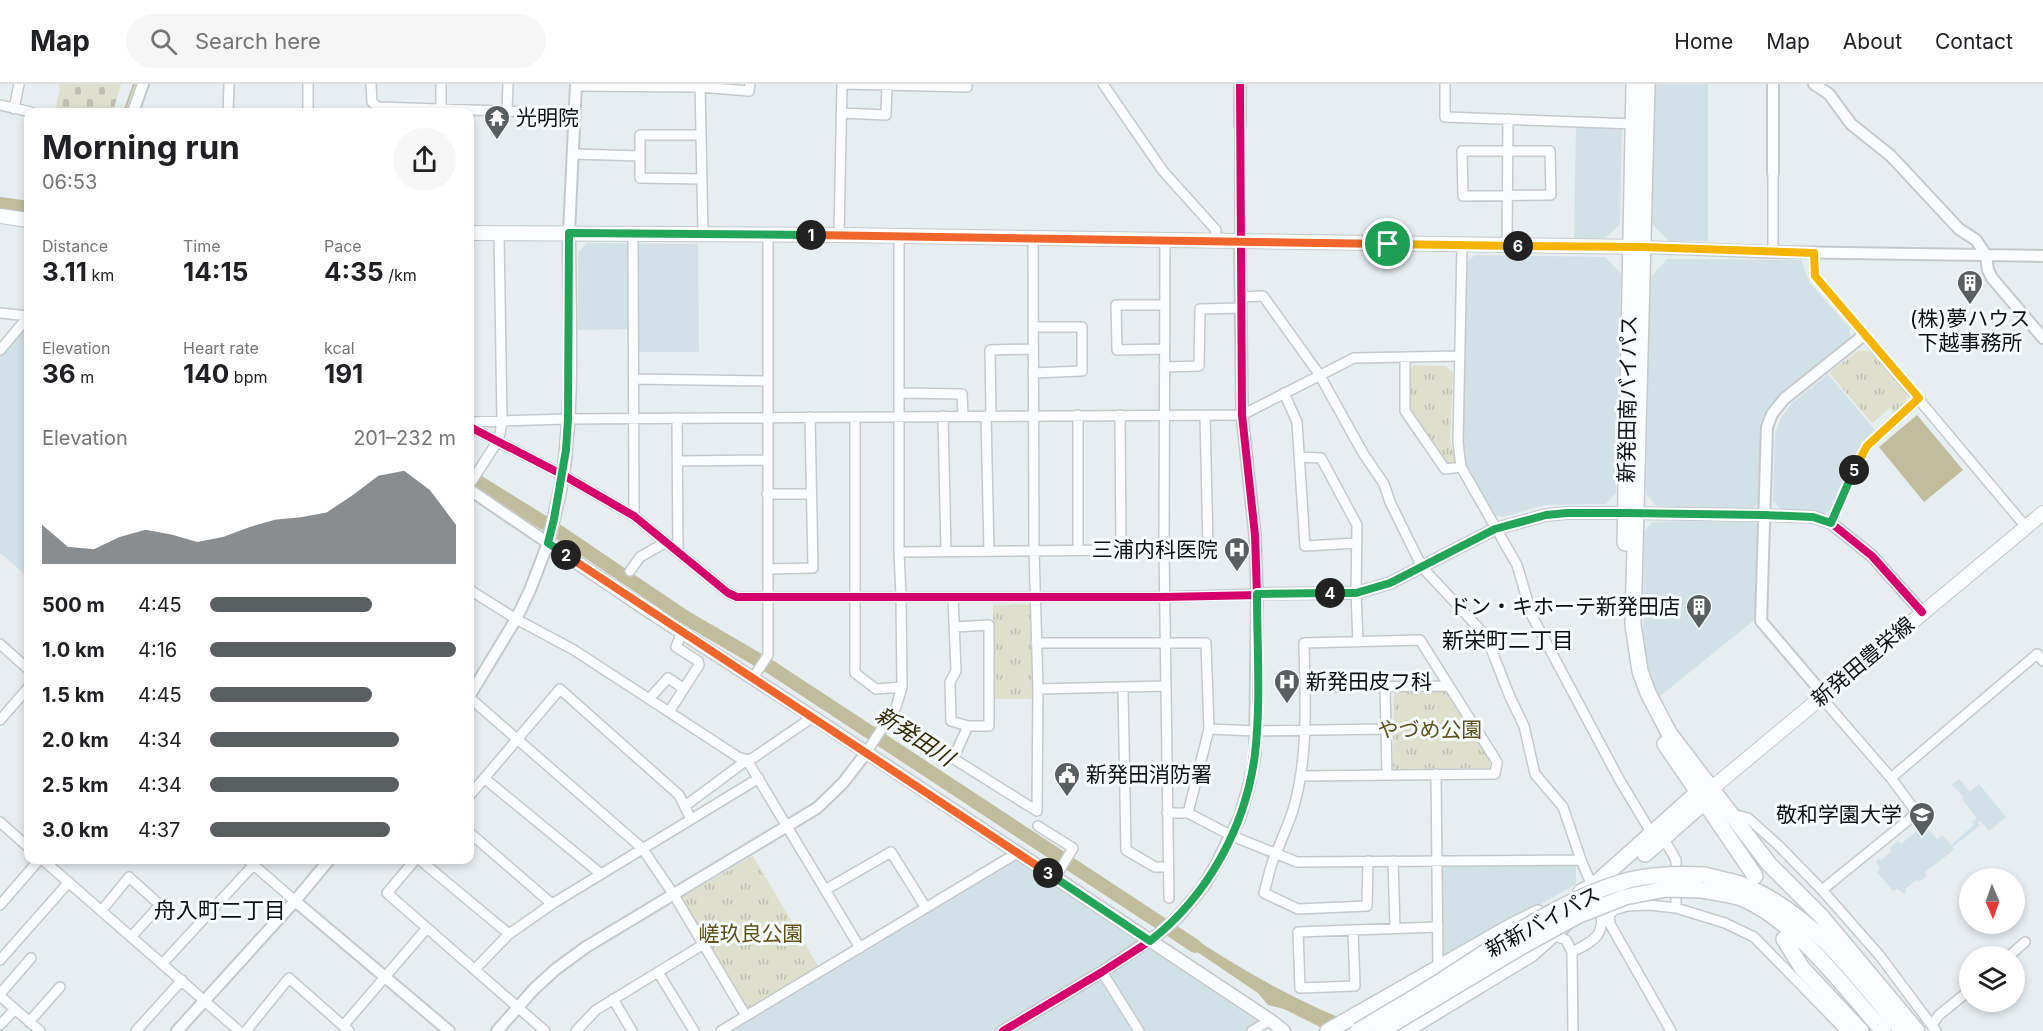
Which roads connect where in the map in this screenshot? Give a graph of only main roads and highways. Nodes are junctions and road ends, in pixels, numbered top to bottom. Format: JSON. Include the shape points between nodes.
{"nodes":[{"id":1,"x":1634,"y":84,"type":"edge"},
{"id":2,"x":1647,"y":84,"type":"edge"},
{"id":3,"x":0,"y":216,"type":"edge"},
{"id":4,"x":24,"y":219,"type":"edge"},
{"id":5,"x":474,"y":233,"type":"edge"},
{"id":6,"x":569,"y":233,"type":"junction"},
{"id":7,"x":1637,"y":247,"type":"junction"},
{"id":8,"x":2043,"y":513,"type":"edge"},
{"id":9,"x":1704,"y":795,"type":"junction"},
{"id":10,"x":1755,"y":876,"type":"dead end"},
{"id":11,"x":1595,"y":891,"type":"junction"},
{"id":12,"x":1784,"y":939,"type":"dead end"},
{"id":13,"x":1284,"y":1031,"type":"edge"},
{"id":14,"x":1328,"y":1031,"type":"edge"},
{"id":15,"x":1358,"y":1031,"type":"edge"},
{"id":16,"x":1381,"y":1031,"type":"edge"},
{"id":17,"x":1404,"y":1031,"type":"edge"},
{"id":18,"x":1861,"y":1031,"type":"edge"},
{"id":19,"x":1883,"y":1031,"type":"edge"},
{"id":20,"x":1902,"y":1031,"type":"edge"},
{"id":21,"x":1917,"y":1031,"type":"edge"}],
"edges":[{"from":1,"to":7,"type":"highway","name":"新発田南バイパス"},
{"from":2,"to":7,"type":"highway","name":"新発田南バイパス"},
{"from":3,"to":4,"type":"main road"},
{"from":5,"to":6,"type":"main road"},
{"from":6,"to":7,"type":"main road"},
{"from":6,"to":13,"type":"main road","via":[[568,419],[549,539],[682,632],[756,673],[813,717],[869,749]]},
{"from":7,"to":9,"type":"highway","name":"新発田南バイパス","via":[[1631,513],[1633,625],[1640,671],[1648,693]]},
{"from":8,"to":9,"type":"main road","name":"新発田豊栄線"},
{"from":9,"to":10,"type":"highway"},
{"from":9,"to":11,"type":"highway"},
{"from":9,"to":11,"type":"highway","via":[[1651,828]]},
{"from":9,"to":21,"type":"highway","via":[[1730,814],[1769,864],[1821,916]]},
{"from":11,"to":14,"type":"highway","via":[[1510,927]]},
{"from":11,"to":17,"type":"highway","via":[[1531,954]]},
{"from":12,"to":18,"type":"highway","via":[[1802,968]]},
{"from":15,"to":20,"type":"highway","name":"新新バイパス","bridge":true,"via":[[1575,900],[1622,882],[1665,874],[1704,875],[1747,886],[1790,909],[1835,949]]},
{"from":16,"to":19,"type":"highway","name":"新新バイパス","bridge":true,"via":[[1580,915],[1625,897],[1666,889],[1701,890],[1745,900],[1782,922]]}]}
